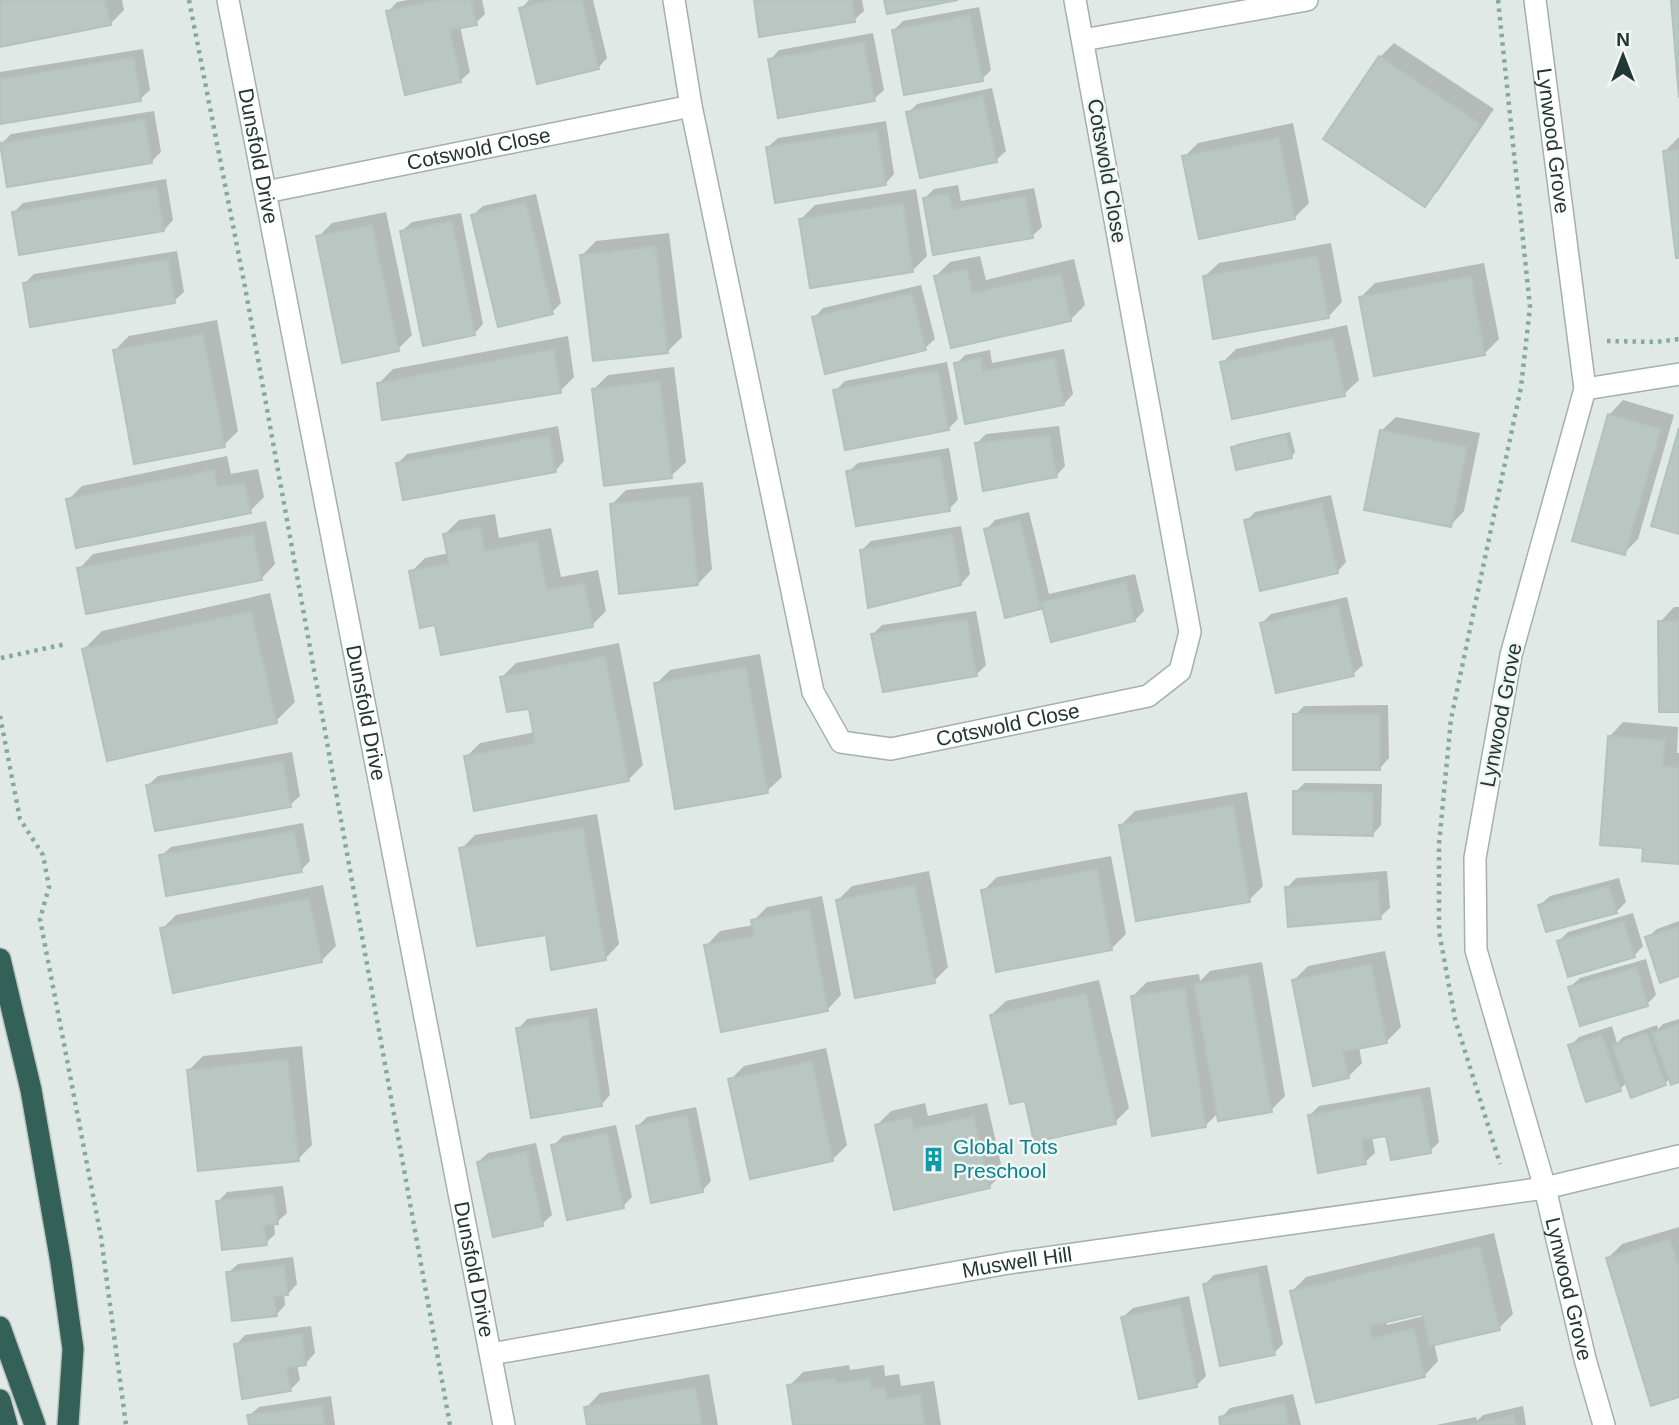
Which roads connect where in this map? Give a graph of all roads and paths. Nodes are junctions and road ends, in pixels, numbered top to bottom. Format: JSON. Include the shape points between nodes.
{"nodes":[{"id":1,"x":189,"y":0,"type":"edge"},
{"id":2,"x":228,"y":0,"type":"edge"},
{"id":3,"x":674,"y":0,"type":"edge"},
{"id":4,"x":1076,"y":0,"type":"edge"},
{"id":5,"x":1307,"y":0,"type":"edge"},
{"id":6,"x":1535,"y":0,"type":"edge"},
{"id":7,"x":1083,"y":40,"type":"junction"},
{"id":8,"x":691,"y":106,"type":"junction"},
{"id":9,"x":266,"y":192,"type":"junction"},
{"id":10,"x":1679,"y":339,"type":"edge"},
{"id":11,"x":1599,"y":341,"type":"dead end"},
{"id":12,"x":1679,"y":374,"type":"edge"},
{"id":13,"x":1585,"y":389,"type":"junction"},
{"id":14,"x":66,"y":644,"type":"dead end"},
{"id":15,"x":1,"y":658,"type":"edge"},
{"id":16,"x":0,"y":716,"type":"edge"},
{"id":17,"x":0,"y":959,"type":"edge"},
{"id":18,"x":1679,"y":1156,"type":"edge"},
{"id":19,"x":1545,"y":1188,"type":"junction"},
{"id":20,"x":0,"y":1327,"type":"edge"},
{"id":21,"x":491,"y":1354,"type":"junction"},
{"id":22,"x":0,"y":1400,"type":"edge"},
{"id":23,"x":7,"y":1425,"type":"edge"},
{"id":24,"x":35,"y":1425,"type":"edge"},
{"id":25,"x":68,"y":1425,"type":"edge"},
{"id":26,"x":126,"y":1425,"type":"edge"},
{"id":27,"x":450,"y":1425,"type":"edge"},
{"id":28,"x":504,"y":1425,"type":"edge"},
{"id":29,"x":1604,"y":1425,"type":"edge"}],
"edges":[{"from":1,"to":27,"type":"path","via":[[245,286]]},
{"from":2,"to":9,"type":"street","name":"Dunsfold Drive"},
{"from":3,"to":8,"type":"street","name":"Cotswold Close"},
{"from":4,"to":7,"type":"street","name":"Cotswold Close"},
{"from":5,"to":7,"type":"street"},
{"from":6,"to":13,"type":"street","name":"Lynwood Grove"},
{"from":7,"to":8,"type":"street","name":"Cotswold Close","via":[[1190,632],[1180,671],[1148,696],[891,749],[841,742],[813,692]]},
{"from":8,"to":9,"type":"street","name":"Cotswold Close"},
{"from":9,"to":21,"type":"street","name":"Dunsfold Drive"},
{"from":10,"to":11,"type":"path"},
{"from":12,"to":13,"type":"street"},
{"from":13,"to":19,"type":"street","name":"Lynwood Grove","via":[[1511,655],[1475,858],[1476,950]]},
{"from":14,"to":15,"type":"path"},
{"from":16,"to":26,"type":"path","via":[[20,818],[43,855],[49,887],[40,919],[101,1237]]},
{"from":17,"to":25,"type":"highway","via":[[31,1090],[61,1264],[73,1349]]},
{"from":18,"to":19,"type":"street","name":"Muswell Hill"},
{"from":19,"to":21,"type":"street","name":"Muswell Hill","via":[[1009,1263]]},
{"from":19,"to":29,"type":"street","name":"Lynwood Grove"},
{"from":20,"to":24,"type":"highway"},
{"from":21,"to":28,"type":"street","name":"Dunsfold Drive"},
{"from":22,"to":23,"type":"highway"}]}
